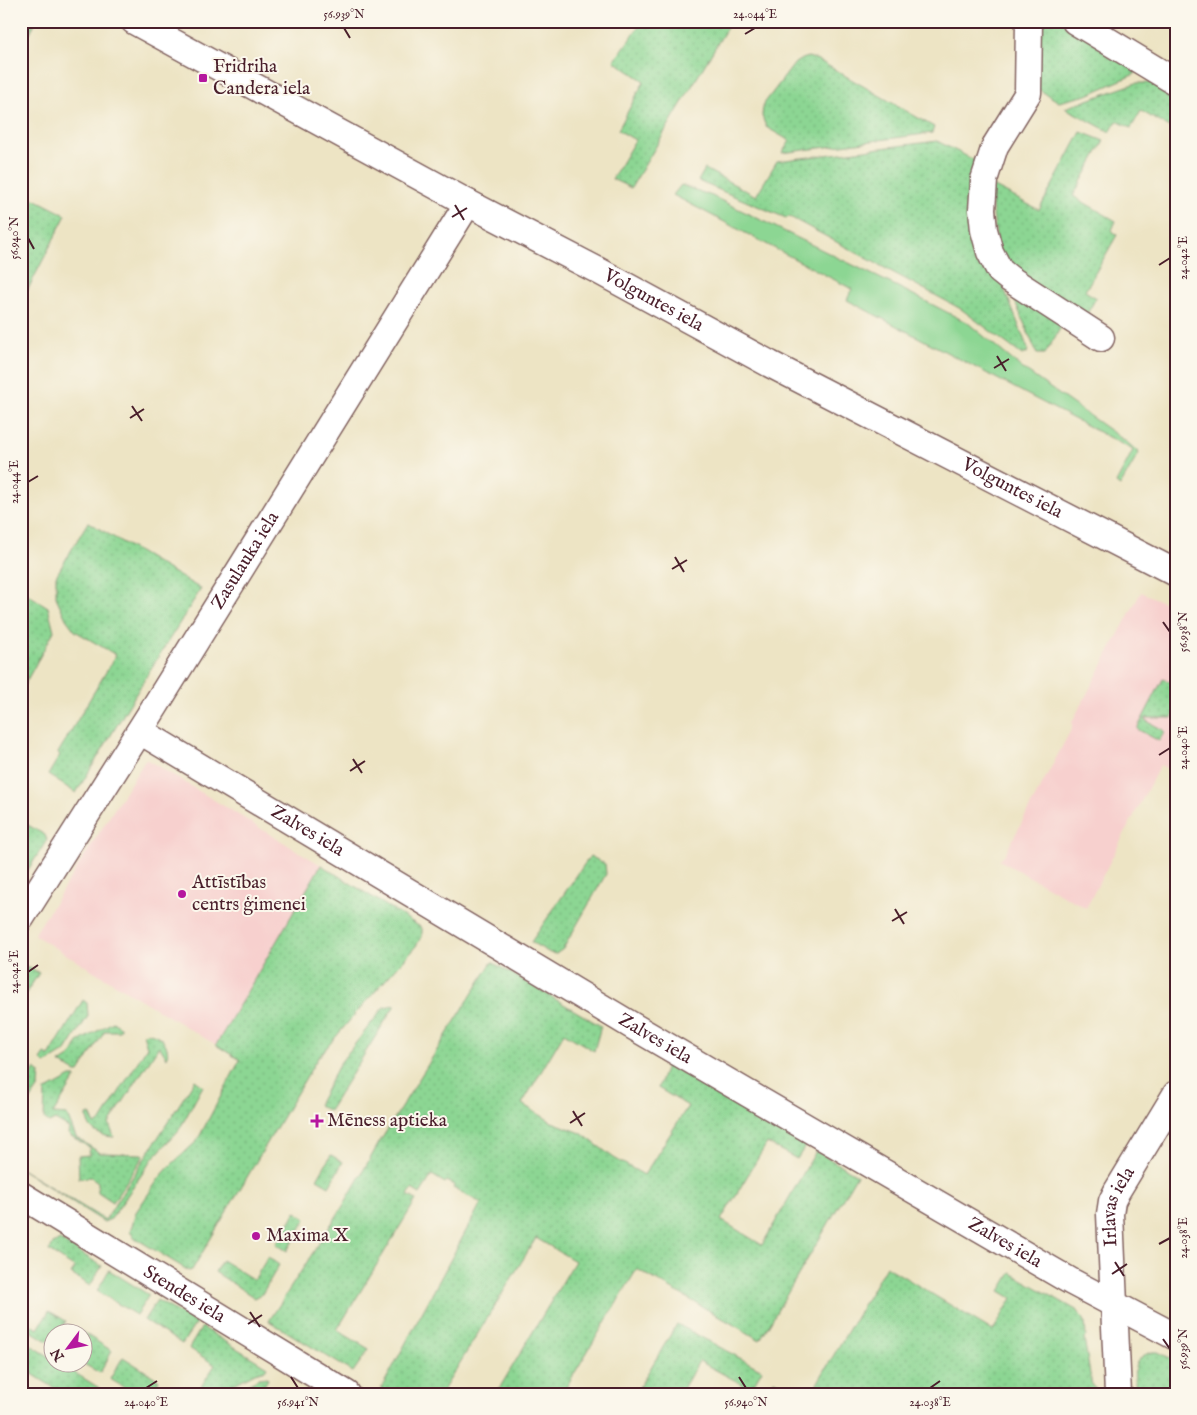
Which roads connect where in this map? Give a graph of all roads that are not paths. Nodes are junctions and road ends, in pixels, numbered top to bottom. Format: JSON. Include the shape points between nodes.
{"nodes":[{"id":1,"x":134,"y":21,"type":"edge"},
{"id":2,"x":1029,"y":21,"type":"edge"},
{"id":3,"x":1075,"y":21,"type":"edge"},
{"id":4,"x":1176,"y":82,"type":"edge"},
{"id":5,"x":468,"y":202,"type":"junction"},
{"id":6,"x":1101,"y":338,"type":"dead end"},
{"id":7,"x":1176,"y":573,"type":"edge"},
{"id":8,"x":140,"y":731,"type":"junction"},
{"id":9,"x":21,"y":918,"type":"edge"},
{"id":10,"x":1176,"y":1094,"type":"edge"},
{"id":11,"x":21,"y":1195,"type":"edge"},
{"id":12,"x":1114,"y":1305,"type":"junction"},
{"id":13,"x":1176,"y":1338,"type":"edge"},
{"id":14,"x":346,"y":1394,"type":"edge"},
{"id":15,"x":1118,"y":1394,"type":"edge"}],
"edges":[{"from":1,"to":5,"type":"street","name":"Volguntes iela"},
{"from":2,"to":6,"type":"street","via":[[1028,93],[995,146],[989,163],[984,180],[984,230],[1000,271]]},
{"from":3,"to":4,"type":"street"},
{"from":5,"to":7,"type":"street","name":"Volguntes iela","via":[[778,368]]},
{"from":5,"to":8,"type":"street","name":"Zasulauka iela"},
{"from":8,"to":9,"type":"street","name":"Zasulauka iela"},
{"from":8,"to":12,"type":"street","name":"Zalves iela","via":[[631,1025]]},
{"from":10,"to":12,"type":"street","name":"Irlavas iela","via":[[1112,1201]]},
{"from":11,"to":14,"type":"street","name":"Stendes iela"},
{"from":12,"to":13,"type":"street","name":"Zalves iela"},
{"from":12,"to":15,"type":"street","name":"Irlavas iela"}]}
